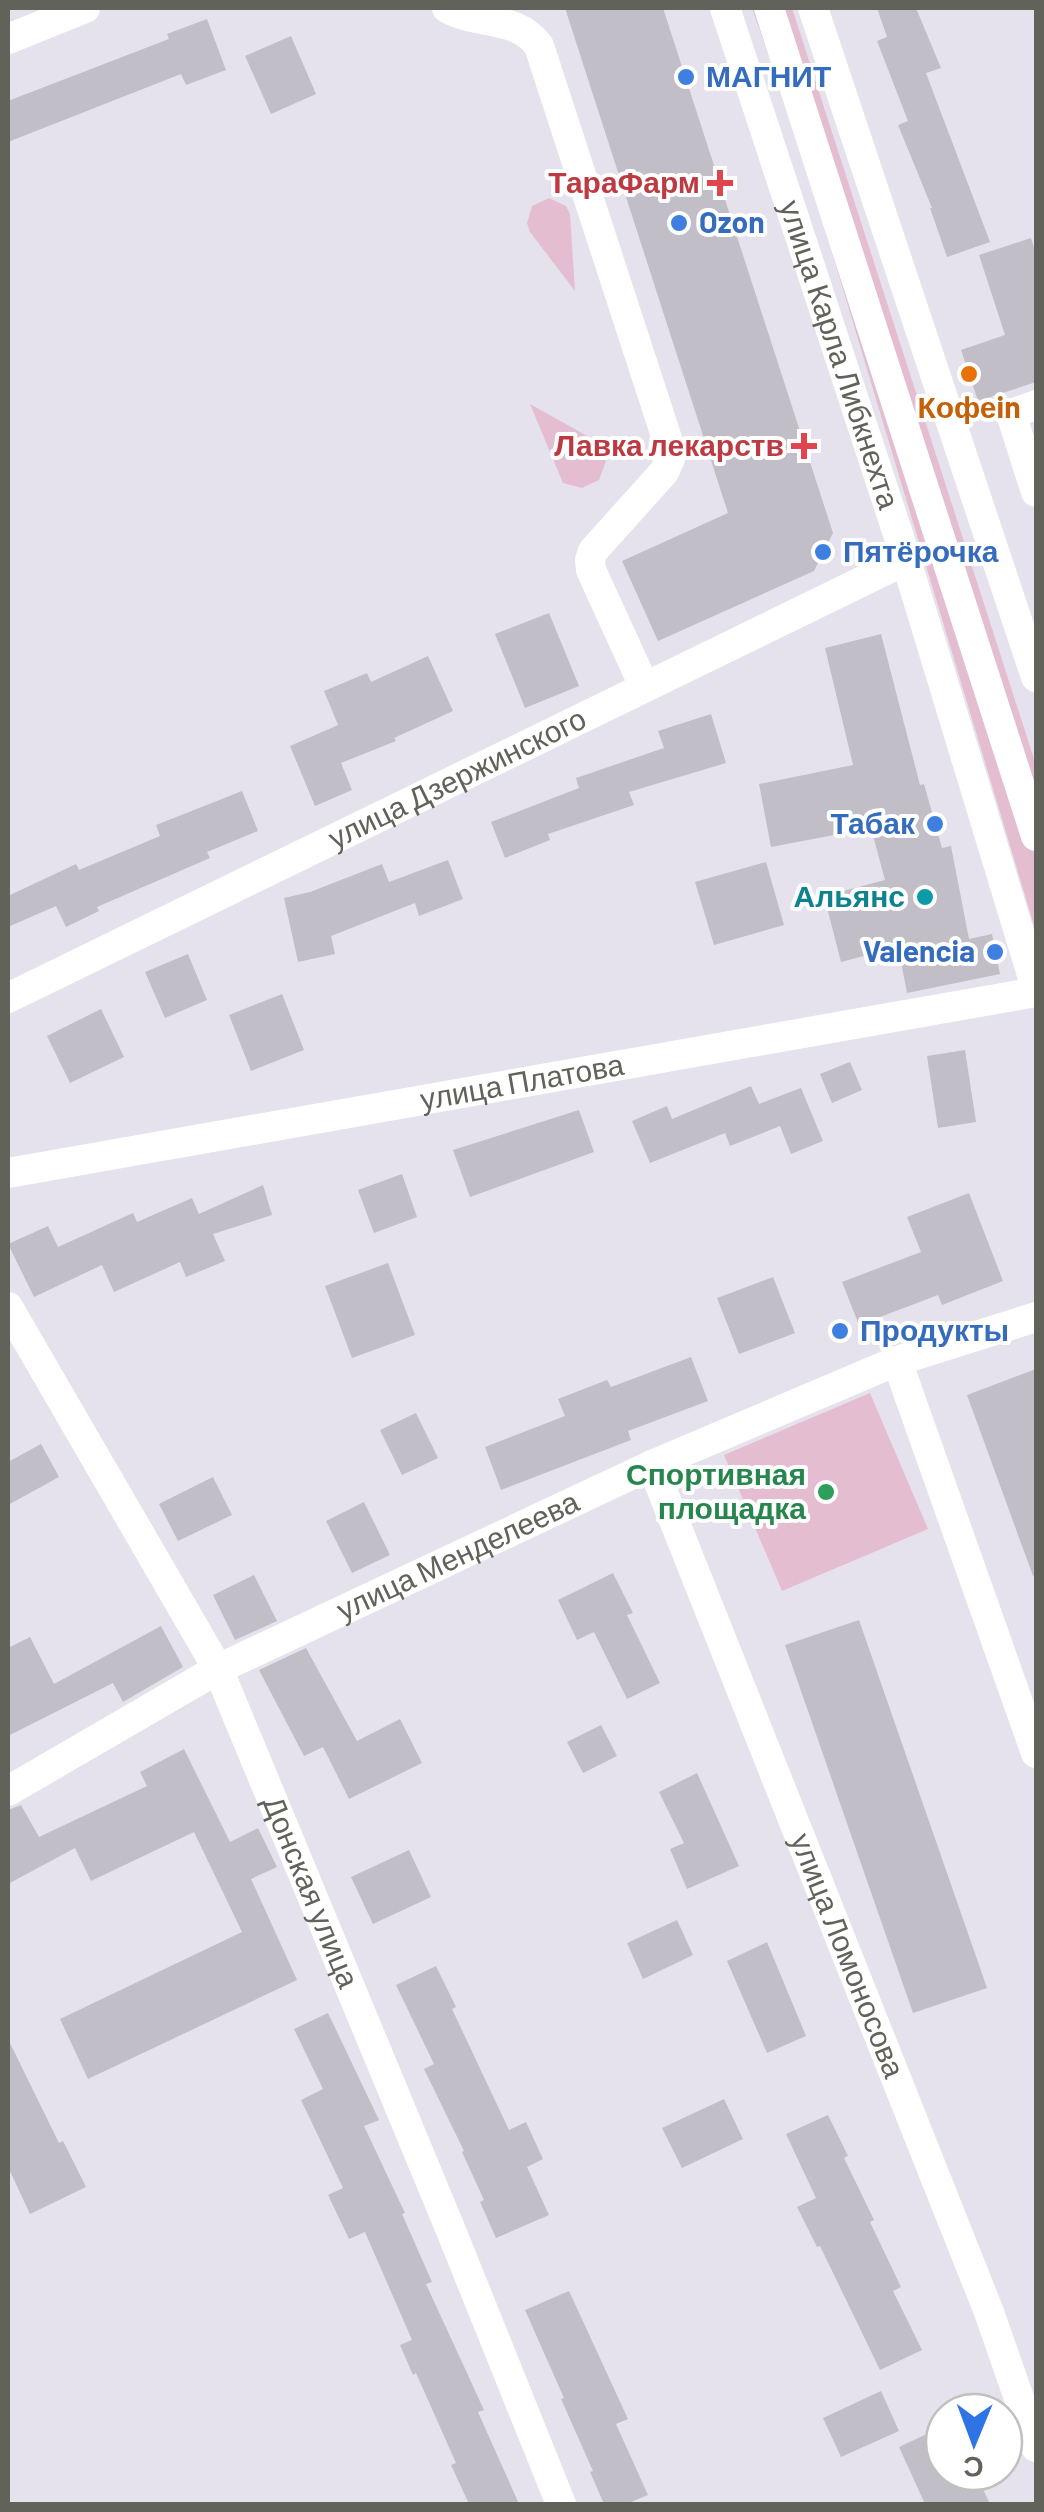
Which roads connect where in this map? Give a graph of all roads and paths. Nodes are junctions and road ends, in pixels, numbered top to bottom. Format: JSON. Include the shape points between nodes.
{"nodes":[{"id":1,"x":85,"y":8,"type":"edge"},
{"id":2,"x":447,"y":8,"type":"edge"},
{"id":3,"x":725,"y":8,"type":"edge"},
{"id":4,"x":769,"y":8,"type":"edge"},
{"id":5,"x":813,"y":8,"type":"edge"},
{"id":6,"x":52,"y":14,"type":"edge"},
{"id":7,"x":8,"y":39,"type":"edge"},
{"id":8,"x":1036,"y":405,"type":"edge"},
{"id":9,"x":1036,"y":492,"type":"edge"},
{"id":10,"x":906,"y":560,"type":"junction"},
{"id":11,"x":1036,"y":677,"type":"edge"},
{"id":12,"x":644,"y":686,"type":"junction"},
{"id":13,"x":1036,"y":836,"type":"edge"},
{"id":14,"x":1036,"y":990,"type":"edge"},
{"id":15,"x":8,"y":998,"type":"edge"},
{"id":16,"x":8,"y":1173,"type":"edge"},
{"id":17,"x":8,"y":1307,"type":"edge"},
{"id":18,"x":1036,"y":1317,"type":"edge"},
{"id":19,"x":897,"y":1361,"type":"junction"},
{"id":20,"x":652,"y":1465,"type":"junction"},
{"id":21,"x":218,"y":1669,"type":"junction"},
{"id":22,"x":1036,"y":1753,"type":"edge"},
{"id":23,"x":8,"y":1791,"type":"edge"},
{"id":24,"x":1036,"y":2447,"type":"edge"},
{"id":25,"x":560,"y":2504,"type":"edge"}],
"edges":[{"from":1,"to":6,"type":"street"},
{"from":2,"to":12,"type":"street","via":[[520,27],[539,46],[668,445],[664,472],[590,560]]},
{"from":3,"to":10,"type":"street","name":"улица Карла Либкнехта"},
{"from":4,"to":13,"type":"street","name":"улица Карла Либкнехта"},
{"from":5,"to":11,"type":"street"},
{"from":6,"to":7,"type":"street"},
{"from":8,"to":9,"type":"street","via":[[1011,414]]},
{"from":10,"to":12,"type":"street","name":"улица Дзержинского"},
{"from":10,"to":14,"type":"street","name":"улица Карла Либкнехта"},
{"from":12,"to":15,"type":"street","name":"улица Дзержинского"},
{"from":14,"to":16,"type":"street","name":"улица Платова"},
{"from":17,"to":21,"type":"street","name":"Донская улица"},
{"from":18,"to":19,"type":"street","name":"улица Менделеева"},
{"from":19,"to":20,"type":"street","name":"улица Менделеева"},
{"from":19,"to":22,"type":"street"},
{"from":20,"to":21,"type":"street","name":"улица Менделеева"},
{"from":20,"to":24,"type":"street","name":"улица Ломоносова","via":[[989,2312]]},
{"from":21,"to":23,"type":"street","name":"улица Менделеева"},
{"from":21,"to":25,"type":"street","name":"Донская улица"}]}
